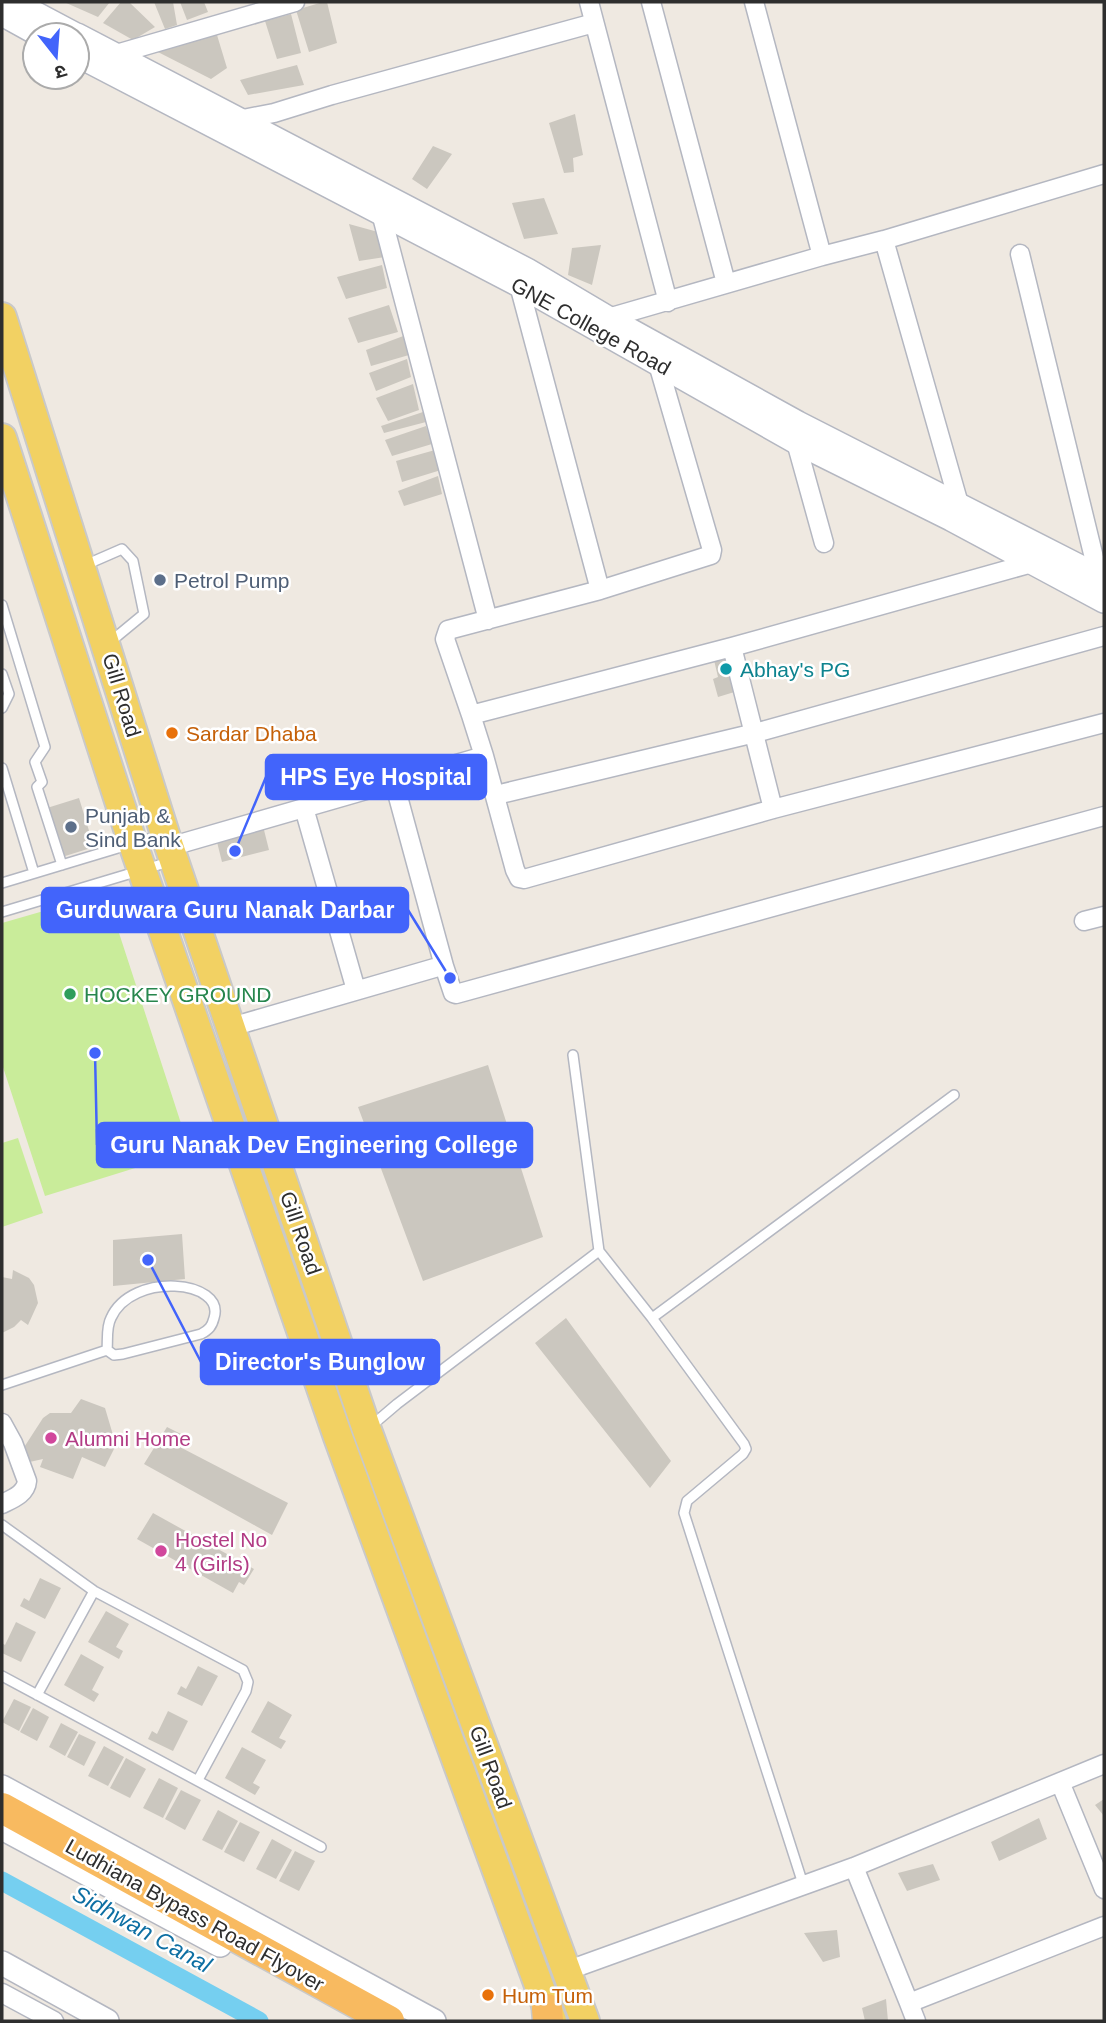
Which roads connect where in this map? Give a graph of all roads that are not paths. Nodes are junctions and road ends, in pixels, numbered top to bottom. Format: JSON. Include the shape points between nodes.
{"nodes":[{"id":1,"x":14,"y":2,"type":"edge"},
{"id":2,"x":295,"y":2,"type":"edge"},
{"id":3,"x":589,"y":2,"type":"edge"},
{"id":4,"x":651,"y":2,"type":"edge"},
{"id":5,"x":754,"y":2,"type":"edge"},
{"id":6,"x":2,"y":14,"type":"edge"},
{"id":7,"x":50,"y":21,"type":"edge"},
{"id":8,"x":594,"y":23,"type":"junction"},
{"id":9,"x":21,"y":24,"type":"edge"},
{"id":10,"x":91,"y":43,"type":"edge"},
{"id":11,"x":113,"y":55,"type":"junction"},
{"id":12,"x":91,"y":62,"type":"edge"},
{"id":13,"x":238,"y":120,"type":"junction"},
{"id":14,"x":1104,"y":174,"type":"edge"},
{"id":15,"x":381,"y":213,"type":"junction"},
{"id":16,"x":884,"y":240,"type":"junction"},
{"id":17,"x":1020,"y":254,"type":"dead end"},
{"id":18,"x":822,"y":256,"type":"junction"},
{"id":19,"x":726,"y":283,"type":"junction"},
{"id":20,"x":519,"y":285,"type":"junction"},
{"id":21,"x":668,"y":302,"type":"junction"},
{"id":22,"x":2,"y":317,"type":"edge"},
{"id":23,"x":608,"y":318,"type":"junction"},
{"id":24,"x":658,"y":364,"type":"junction"},
{"id":25,"x":2,"y":438,"type":"edge"},
{"id":26,"x":796,"y":443,"type":"junction"},
{"id":27,"x":959,"y":503,"type":"junction"},
{"id":28,"x":824,"y":543,"type":"dead end"},
{"id":29,"x":1032,"y":563,"type":"junction"},
{"id":30,"x":82,"y":567,"type":"junction"},
{"id":31,"x":1099,"y":587,"type":"edge"},
{"id":32,"x":600,"y":590,"type":"junction"},
{"id":33,"x":2,"y":604,"type":"edge"},
{"id":34,"x":488,"y":620,"type":"junction"},
{"id":35,"x":1104,"y":636,"type":"edge"},
{"id":36,"x":106,"y":645,"type":"junction"},
{"id":37,"x":732,"y":646,"type":"junction"},
{"id":38,"x":2,"y":674,"type":"edge"},
{"id":39,"x":2,"y":708,"type":"edge"},
{"id":40,"x":471,"y":715,"type":"junction"},
{"id":41,"x":1104,"y":723,"type":"edge"},
{"id":42,"x":755,"y":733,"type":"junction"},
{"id":43,"x":484,"y":756,"type":"junction"},
{"id":44,"x":2,"y":768,"type":"edge"},
{"id":45,"x":394,"y":782,"type":"junction"},
{"id":46,"x":496,"y":795,"type":"junction"},
{"id":47,"x":304,"y":808,"type":"junction"},
{"id":48,"x":773,"y":809,"type":"junction"},
{"id":49,"x":1104,"y":816,"type":"edge"},
{"id":50,"x":133,"y":844,"type":"junction"},
{"id":51,"x":169,"y":847,"type":"junction"},
{"id":52,"x":62,"y":865,"type":"junction"},
{"id":53,"x":143,"y":871,"type":"junction"},
{"id":54,"x":34,"y":873,"type":"junction"},
{"id":55,"x":2,"y":883,"type":"edge"},
{"id":56,"x":2,"y":912,"type":"edge"},
{"id":57,"x":1104,"y":916,"type":"edge"},
{"id":58,"x":1084,"y":921,"type":"dead end"},
{"id":59,"x":444,"y":966,"type":"junction"},
{"id":60,"x":356,"y":990,"type":"junction"},
{"id":61,"x":231,"y":1027,"type":"junction"},
{"id":62,"x":573,"y":1055,"type":"dead end"},
{"id":63,"x":954,"y":1095,"type":"dead end"},
{"id":64,"x":599,"y":1251,"type":"junction"},
{"id":65,"x":652,"y":1318,"type":"junction"},
{"id":66,"x":107,"y":1350,"type":"junction"},
{"id":67,"x":2,"y":1385,"type":"edge"},
{"id":68,"x":2,"y":1423,"type":"edge"},
{"id":69,"x":367,"y":1430,"type":"junction"},
{"id":70,"x":2,"y":1504,"type":"edge"},
{"id":71,"x":2,"y":1525,"type":"edge"},
{"id":72,"x":94,"y":1591,"type":"junction"},
{"id":73,"x":2,"y":1676,"type":"edge"},
{"id":74,"x":37,"y":1695,"type":"junction"},
{"id":75,"x":1104,"y":1764,"type":"edge"},
{"id":76,"x":198,"y":1780,"type":"junction"},
{"id":77,"x":1060,"y":1782,"type":"junction"},
{"id":78,"x":2,"y":1787,"type":"edge"},
{"id":79,"x":2,"y":1808,"type":"edge"},
{"id":80,"x":2,"y":1828,"type":"edge"},
{"id":81,"x":321,"y":1847,"type":"dead end"},
{"id":82,"x":854,"y":1867,"type":"junction"},
{"id":83,"x":803,"y":1884,"type":"junction"},
{"id":84,"x":1104,"y":1889,"type":"edge"},
{"id":85,"x":1104,"y":1926,"type":"edge"},
{"id":86,"x":2,"y":1964,"type":"edge"},
{"id":87,"x":566,"y":1971,"type":"junction"},
{"id":88,"x":2,"y":1993,"type":"edge"},
{"id":89,"x":909,"y":2003,"type":"junction"},
{"id":90,"x":37,"y":2016,"type":"edge"},
{"id":91,"x":549,"y":2017,"type":"edge"},
{"id":92,"x":54,"y":2021,"type":"edge"},
{"id":93,"x":107,"y":2021,"type":"edge"},
{"id":94,"x":362,"y":2021,"type":"edge"},
{"id":95,"x":388,"y":2021,"type":"edge"},
{"id":96,"x":434,"y":2021,"type":"edge"},
{"id":97,"x":584,"y":2021,"type":"edge"},
{"id":98,"x":916,"y":2021,"type":"edge"}],
"edges":[{"from":1,"to":7,"type":"street","name":"GNE College Road"},
{"from":2,"to":11,"type":"street"},
{"from":3,"to":8,"type":"street"},
{"from":4,"to":19,"type":"street"},
{"from":5,"to":18,"type":"street"},
{"from":6,"to":9,"type":"street"},
{"from":8,"to":13,"type":"street"},
{"from":8,"to":21,"type":"street"},
{"from":10,"to":11,"type":"street","name":"GNE College Road"},
{"from":11,"to":13,"type":"street","name":"GNE College Road"},
{"from":12,"to":15,"type":"street","name":"GNE College Road"},
{"from":13,"to":23,"type":"street","name":"GNE College Road","via":[[527,270]]},
{"from":14,"to":16,"type":"street"},
{"from":15,"to":20,"type":"street","name":"GNE College Road"},
{"from":15,"to":34,"type":"street"},
{"from":16,"to":18,"type":"street"},
{"from":16,"to":27,"type":"street"},
{"from":17,"to":31,"type":"street"},
{"from":18,"to":19,"type":"street"},
{"from":19,"to":21,"type":"street"},
{"from":20,"to":24,"type":"street","name":"GNE College Road"},
{"from":20,"to":32,"type":"street"},
{"from":21,"to":23,"type":"street"},
{"from":22,"to":30,"type":"main road","name":"Gill Road"},
{"from":23,"to":27,"type":"street","name":"GNE College Road","via":[[798,423]]},
{"from":24,"to":26,"type":"street","name":"GNE College Road"},
{"from":24,"to":32,"type":"street","via":[[711,555]]},
{"from":25,"to":50,"type":"main road","name":"Gill Road"},
{"from":26,"to":28,"type":"street"},
{"from":26,"to":29,"type":"street","name":"GNE College Road"},
{"from":27,"to":31,"type":"street","name":"GNE College Road"},
{"from":29,"to":31,"type":"street","name":"GNE College Road"},
{"from":29,"to":37,"type":"street"},
{"from":30,"to":36,"type":"main road","name":"Gill Road"},
{"from":30,"to":36,"type":"lane","via":[[122,549],[133,561],[144,614]]},
{"from":32,"to":34,"type":"street"},
{"from":33,"to":52,"type":"lane","via":[[45,747],[35,762],[42,782],[37,787]]},
{"from":34,"to":40,"type":"street","via":[[446,633]]},
{"from":35,"to":42,"type":"street"},
{"from":36,"to":51,"type":"main road","name":"Gill Road"},
{"from":37,"to":40,"type":"street"},
{"from":37,"to":42,"type":"street"},
{"from":38,"to":39,"type":"lane","via":[[9,694]]},
{"from":40,"to":43,"type":"street"},
{"from":41,"to":48,"type":"street"},
{"from":42,"to":46,"type":"street"},
{"from":42,"to":48,"type":"street"},
{"from":43,"to":45,"type":"street"},
{"from":43,"to":46,"type":"street"},
{"from":44,"to":54,"type":"lane"},
{"from":45,"to":47,"type":"street"},
{"from":45,"to":59,"type":"street"},
{"from":46,"to":48,"type":"street","via":[[515,870],[524,879]]},
{"from":47,"to":51,"type":"street"},
{"from":47,"to":60,"type":"street"},
{"from":49,"to":59,"type":"street","via":[[456,994]]},
{"from":50,"to":51,"type":"lane"},
{"from":50,"to":52,"type":"lane"},
{"from":50,"to":53,"type":"main road","name":"Gill Road"},
{"from":51,"to":53,"type":"lane"},
{"from":51,"to":61,"type":"main road","name":"Gill Road"},
{"from":52,"to":54,"type":"lane"},
{"from":53,"to":56,"type":"lane"},
{"from":53,"to":91,"type":"main road","name":"Gill Road","via":[[338,1437]]},
{"from":54,"to":55,"type":"lane"},
{"from":57,"to":58,"type":"street"},
{"from":59,"to":60,"type":"street"},
{"from":60,"to":61,"type":"street"},
{"from":61,"to":69,"type":"main road","name":"Gill Road"},
{"from":62,"to":64,"type":"lane"},
{"from":63,"to":65,"type":"lane"},
{"from":64,"to":65,"type":"lane"},
{"from":64,"to":69,"type":"lane"},
{"from":65,"to":83,"type":"lane","via":[[746,1449],[687,1501],[684,1513]]},
{"from":66,"to":66,"type":"lane","via":[[110,1318],[131,1295],[147,1287],[172,1285],[213,1300],[216,1310],[211,1327],[201,1334],[124,1354]]},
{"from":66,"to":67,"type":"lane"},
{"from":68,"to":70,"type":"street","via":[[27,1481],[21,1493]]},
{"from":69,"to":87,"type":"main road","name":"Gill Road"},
{"from":71,"to":72,"type":"lane"},
{"from":72,"to":74,"type":"lane"},
{"from":72,"to":76,"type":"lane","via":[[246,1675],[246,1691]]},
{"from":73,"to":74,"type":"lane"},
{"from":74,"to":76,"type":"lane"},
{"from":75,"to":77,"type":"street"},
{"from":76,"to":81,"type":"lane"},
{"from":77,"to":82,"type":"street"},
{"from":77,"to":84,"type":"street"},
{"from":78,"to":96,"type":"street"},
{"from":79,"to":95,"type":"highway","name":"Ludhiana Bypass Road Flyover"},
{"from":80,"to":94,"type":"street"},
{"from":82,"to":83,"type":"street"},
{"from":82,"to":89,"type":"street"},
{"from":83,"to":87,"type":"street"},
{"from":85,"to":89,"type":"street"},
{"from":86,"to":93,"type":"street"},
{"from":87,"to":97,"type":"main road","name":"Gill Road"},
{"from":88,"to":90,"type":"street"},
{"from":89,"to":98,"type":"street"},
{"from":90,"to":92,"type":"street"}]}
